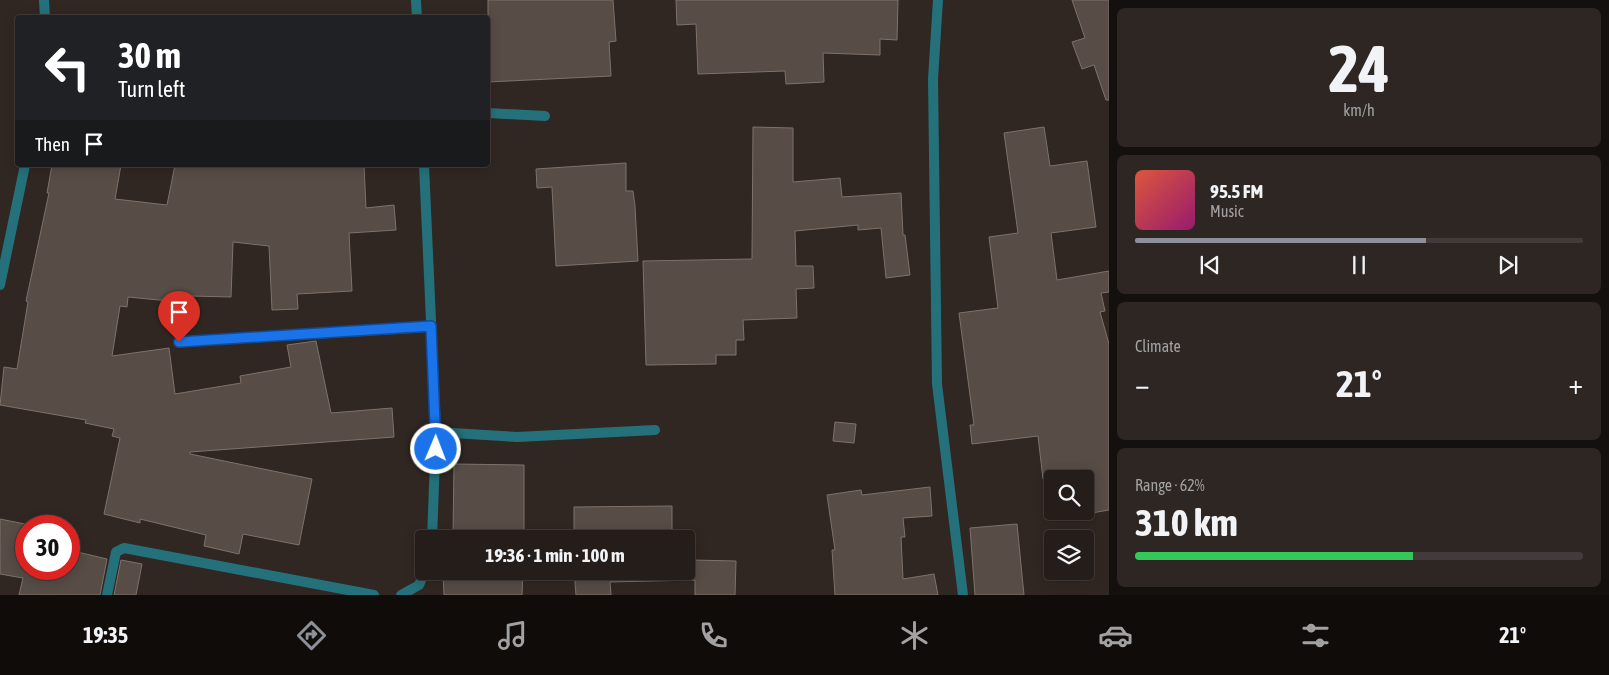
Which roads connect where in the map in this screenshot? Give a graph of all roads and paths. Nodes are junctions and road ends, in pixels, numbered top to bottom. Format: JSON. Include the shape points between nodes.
{"nodes":[{"id":1,"x":44,"y":0,"type":"edge"},
{"id":2,"x":416,"y":0,"type":"edge"},
{"id":3,"x":938,"y":0,"type":"edge"},
{"id":4,"x":45,"y":15,"type":"edge"},
{"id":5,"x":417,"y":15,"type":"edge"},
{"id":6,"x":490,"y":113,"type":"edge"},
{"id":7,"x":545,"y":116,"type":"dead end"},
{"id":8,"x":25,"y":167,"type":"edge"},
{"id":9,"x":424,"y":167,"type":"edge"},
{"id":10,"x":0,"y":285,"type":"edge"},
{"id":11,"x":431,"y":326,"type":"junction"},
{"id":12,"x":179,"y":342,"type":"dead end"},
{"id":13,"x":655,"y":430,"type":"dead end"},
{"id":14,"x":436,"y":432,"type":"junction"},
{"id":15,"x":432,"y":530,"type":"edge"},
{"id":16,"x":421,"y":580,"type":"edge"},
{"id":17,"x":107,"y":595,"type":"edge"},
{"id":18,"x":374,"y":595,"type":"edge"},
{"id":19,"x":401,"y":595,"type":"edge"},
{"id":20,"x":963,"y":595,"type":"edge"}],
"edges":[{"from":1,"to":4,"type":"street"},
{"from":2,"to":5,"type":"street"},
{"from":3,"to":20,"type":"street","via":[[933,79],[937,384]]},
{"from":6,"to":7,"type":"street"},
{"from":8,"to":10,"type":"street"},
{"from":9,"to":11,"type":"street"},
{"from":11,"to":12,"type":"street"},
{"from":11,"to":14,"type":"street"},
{"from":13,"to":14,"type":"street","via":[[517,437]]},
{"from":14,"to":15,"type":"street"},
{"from":16,"to":19,"type":"street","via":[[419,585]]},
{"from":17,"to":18,"type":"street","via":[[116,552],[124,548]]}]}
